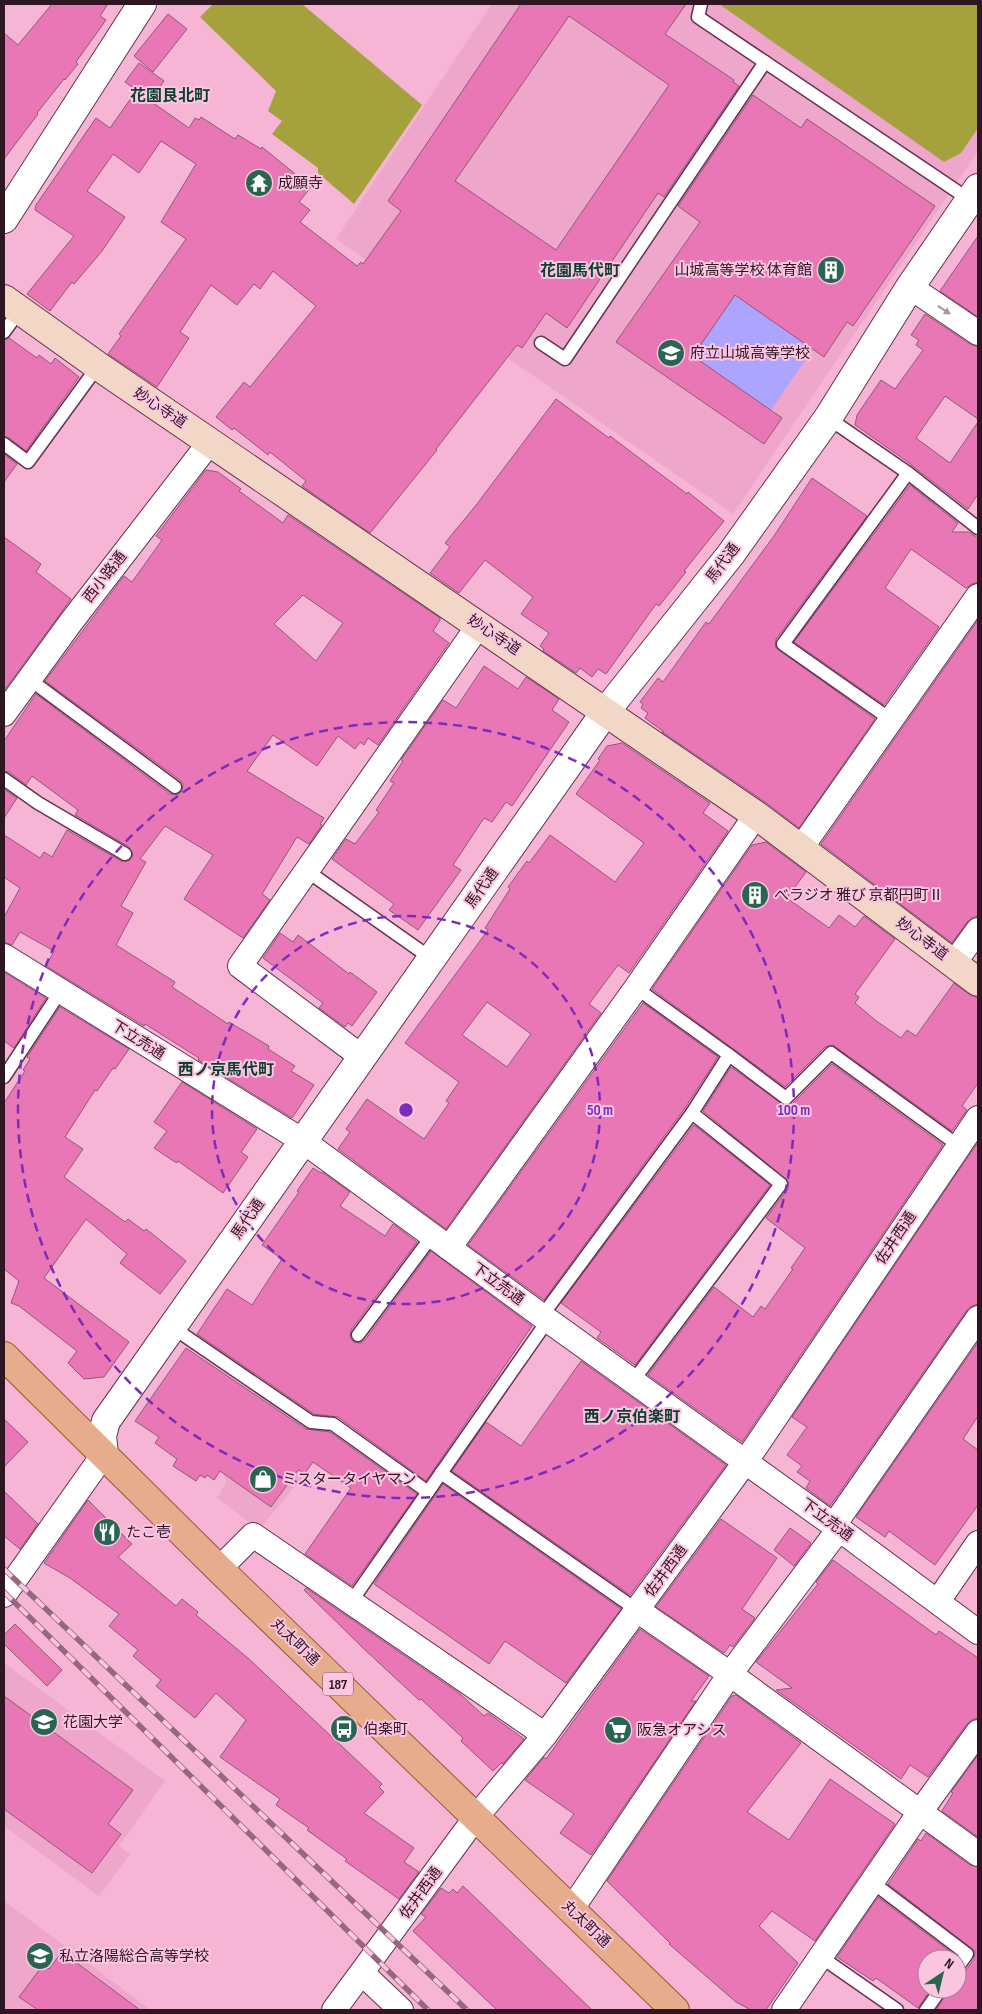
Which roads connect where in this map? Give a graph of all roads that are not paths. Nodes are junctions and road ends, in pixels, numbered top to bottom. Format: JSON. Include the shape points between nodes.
{"nodes":[{"id":1,"x":142,"y":4,"type":"edge"},
{"id":2,"x":701,"y":4,"type":"edge"},
{"id":3,"x":765,"y":62,"type":"junction"},
{"id":4,"x":974,"y":194,"type":"edge"},
{"id":5,"x":4,"y":219,"type":"edge"},
{"id":6,"x":910,"y":287,"type":"junction"},
{"id":7,"x":12,"y":304,"type":"edge"},
{"id":8,"x":4,"y":332,"type":"edge"},
{"id":9,"x":978,"y":333,"type":"edge"},
{"id":10,"x":541,"y":343,"type":"dead end"},
{"id":11,"x":98,"y":366,"type":"junction"},
{"id":12,"x":828,"y":418,"type":"junction"},
{"id":13,"x":210,"y":442,"type":"junction"},
{"id":14,"x":4,"y":444,"type":"edge"},
{"id":15,"x":908,"y":473,"type":"junction"},
{"id":16,"x":978,"y":528,"type":"edge"},
{"id":17,"x":975,"y":607,"type":"edge"},
{"id":18,"x":479,"y":625,"type":"junction"},
{"id":19,"x":29,"y":679,"type":"junction"},
{"id":20,"x":606,"y":711,"type":"junction"},
{"id":21,"x":4,"y":714,"type":"edge"},
{"id":22,"x":890,"y":719,"type":"junction"},
{"id":23,"x":4,"y":779,"type":"edge"},
{"id":24,"x":175,"y":787,"type":"dead end"},
{"id":25,"x":756,"y":816,"type":"junction"},
{"id":26,"x":800,"y":848,"type":"junction"},
{"id":27,"x":125,"y":854,"type":"dead end"},
{"id":28,"x":306,"y":871,"type":"junction"},
{"id":29,"x":978,"y":930,"type":"edge"},
{"id":30,"x":4,"y":956,"type":"edge"},
{"id":31,"x":432,"y":959,"type":"junction"},
{"id":32,"x":954,"y":963,"type":"junction"},
{"id":33,"x":978,"y":982,"type":"edge"},
{"id":34,"x":636,"y":988,"type":"junction"},
{"id":35,"x":60,"y":992,"type":"junction"},
{"id":36,"x":729,"y":1055,"type":"junction"},
{"id":37,"x":362,"y":1057,"type":"junction"},
{"id":38,"x":4,"y":1077,"type":"edge"},
{"id":39,"x":692,"y":1113,"type":"junction"},
{"id":40,"x":978,"y":1118,"type":"edge"},
{"id":41,"x":303,"y":1141,"type":"junction"},
{"id":42,"x":959,"y":1146,"type":"junction"},
{"id":43,"x":441,"y":1242,"type":"junction"},
{"id":44,"x":545,"y":1318,"type":"junction"},
{"id":45,"x":978,"y":1318,"type":"edge"},
{"id":46,"x":172,"y":1327,"type":"junction"},
{"id":47,"x":358,"y":1335,"type":"dead end"},
{"id":48,"x":4,"y":1356,"type":"edge"},
{"id":49,"x":633,"y":1381,"type":"junction"},
{"id":50,"x":104,"y":1454,"type":"junction"},
{"id":51,"x":746,"y":1461,"type":"junction"},
{"id":52,"x":441,"y":1473,"type":"junction"},
{"id":53,"x":428,"y":1492,"type":"junction"},
{"id":54,"x":836,"y":1527,"type":"junction"},
{"id":55,"x":978,"y":1542,"type":"edge"},
{"id":56,"x":219,"y":1569,"type":"junction"},
{"id":57,"x":4,"y":1595,"type":"edge"},
{"id":58,"x":351,"y":1602,"type":"junction"},
{"id":59,"x":938,"y":1602,"type":"junction"},
{"id":60,"x":637,"y":1610,"type":"junction"},
{"id":61,"x":978,"y":1632,"type":"edge"},
{"id":62,"x":730,"y":1674,"type":"junction"},
{"id":63,"x":545,"y":1735,"type":"junction"},
{"id":64,"x":975,"y":1742,"type":"edge"},
{"id":65,"x":920,"y":1812,"type":"junction"},
{"id":66,"x":476,"y":1817,"type":"junction"},
{"id":67,"x":978,"y":1854,"type":"edge"},
{"id":68,"x":872,"y":1882,"type":"junction"},
{"id":69,"x":571,"y":1910,"type":"junction"},
{"id":70,"x":960,"y":1949,"type":"edge"},
{"id":71,"x":820,"y":1957,"type":"junction"},
{"id":72,"x":362,"y":1973,"type":"junction"},
{"id":73,"x":934,"y":1999,"type":"edge"},
{"id":74,"x":334,"y":2010,"type":"edge"},
{"id":75,"x":401,"y":2010,"type":"edge"},
{"id":76,"x":675,"y":2010,"type":"edge"},
{"id":77,"x":784,"y":2010,"type":"edge"},
{"id":78,"x":897,"y":2010,"type":"edge"},
{"id":79,"x":926,"y":2010,"type":"edge"}],
"edges":[{"from":1,"to":5,"type":"street"},
{"from":2,"to":3,"type":"lane","via":[[698,17]]},
{"from":3,"to":4,"type":"lane"},
{"from":3,"to":10,"type":"lane","via":[[565,359]]},
{"from":4,"to":6,"type":"street","name":"馬代通"},
{"from":6,"to":9,"type":"street","one_way":true},
{"from":6,"to":12,"type":"street","name":"馬代通"},
{"from":7,"to":8,"type":"lane"},
{"from":7,"to":11,"type":"main road","name":"妙心寺道"},
{"from":11,"to":13,"type":"main road","name":"妙心寺道"},
{"from":11,"to":14,"type":"lane","via":[[28,462]]},
{"from":12,"to":15,"type":"lane"},
{"from":12,"to":20,"type":"street","name":"馬代通","via":[[731,554]]},
{"from":13,"to":18,"type":"main road","name":"妙心寺道"},
{"from":13,"to":19,"type":"street","name":"西小路通"},
{"from":15,"to":16,"type":"lane"},
{"from":15,"to":22,"type":"lane","via":[[783,644]]},
{"from":17,"to":22,"type":"street"},
{"from":18,"to":20,"type":"main road","name":"妙心寺道"},
{"from":18,"to":28,"type":"street"},
{"from":19,"to":21,"type":"street","name":"西小路通"},
{"from":19,"to":24,"type":"lane"},
{"from":20,"to":25,"type":"main road","name":"妙心寺道"},
{"from":20,"to":31,"type":"street","name":"馬代通"},
{"from":22,"to":26,"type":"street"},
{"from":23,"to":27,"type":"lane"},
{"from":25,"to":26,"type":"main road","name":"妙心寺道"},
{"from":25,"to":34,"type":"street"},
{"from":26,"to":32,"type":"main road","name":"妙心寺道"},
{"from":28,"to":31,"type":"lane"},
{"from":28,"to":37,"type":"street","via":[[240,966]]},
{"from":29,"to":32,"type":"street"},
{"from":30,"to":35,"type":"street","name":"下立売通"},
{"from":31,"to":37,"type":"street","name":"馬代通"},
{"from":32,"to":33,"type":"main road","name":"妙心寺道"},
{"from":34,"to":36,"type":"lane"},
{"from":34,"to":43,"type":"street"},
{"from":35,"to":38,"type":"lane"},
{"from":35,"to":41,"type":"street","name":"下立売通"},
{"from":36,"to":39,"type":"lane"},
{"from":36,"to":42,"type":"lane","via":[[786,1098],[831,1053]]},
{"from":37,"to":41,"type":"street","name":"馬代通"},
{"from":39,"to":44,"type":"lane"},
{"from":39,"to":49,"type":"lane","via":[[781,1184]]},
{"from":40,"to":42,"type":"street","name":"佐井西通"},
{"from":41,"to":43,"type":"street","name":"下立売通"},
{"from":41,"to":46,"type":"street","name":"馬代通"},
{"from":42,"to":51,"type":"street","name":"佐井西通"},
{"from":43,"to":44,"type":"street","name":"下立売通"},
{"from":43,"to":47,"type":"lane"},
{"from":44,"to":49,"type":"street","name":"下立売通"},
{"from":44,"to":52,"type":"lane"},
{"from":45,"to":54,"type":"street"},
{"from":46,"to":50,"type":"street","name":"馬代通","via":[[106,1421],[102,1436]]},
{"from":46,"to":53,"type":"lane","via":[[312,1422],[333,1424]]},
{"from":48,"to":50,"type":"main road","name":"丸太町通","number":"187"},
{"from":49,"to":51,"type":"street","name":"下立売通"},
{"from":50,"to":56,"type":"main road","name":"丸太町通","number":"187"},
{"from":50,"to":57,"type":"street"},
{"from":51,"to":54,"type":"street","name":"下立売通"},
{"from":51,"to":60,"type":"street","name":"佐井西通"},
{"from":52,"to":53,"type":"lane"},
{"from":52,"to":60,"type":"lane"},
{"from":53,"to":58,"type":"lane"},
{"from":54,"to":59,"type":"street","name":"下立売通"},
{"from":54,"to":62,"type":"street"},
{"from":55,"to":59,"type":"street"},
{"from":56,"to":58,"type":"street","via":[[253,1535]]},
{"from":56,"to":66,"type":"main road","name":"丸太町通","number":"187"},
{"from":58,"to":63,"type":"street"},
{"from":59,"to":61,"type":"street","name":"下立売通"},
{"from":60,"to":62,"type":"street"},
{"from":60,"to":63,"type":"street","name":"佐井西通"},
{"from":62,"to":65,"type":"street"},
{"from":62,"to":69,"type":"street"},
{"from":63,"to":66,"type":"street","name":"佐井西通"},
{"from":64,"to":65,"type":"street"},
{"from":65,"to":67,"type":"street"},
{"from":65,"to":68,"type":"street"},
{"from":66,"to":69,"type":"main road","name":"丸太町通","number":"187"},
{"from":66,"to":72,"type":"street","name":"佐井西通"},
{"from":68,"to":70,"type":"lane"},
{"from":68,"to":71,"type":"street"},
{"from":69,"to":76,"type":"main road","name":"丸太町通","number":"187"},
{"from":71,"to":77,"type":"street"},
{"from":71,"to":78,"type":"lane"},
{"from":72,"to":74,"type":"street","name":"佐井西通"},
{"from":72,"to":75,"type":"street"},
{"from":73,"to":79,"type":"lane"}]}
